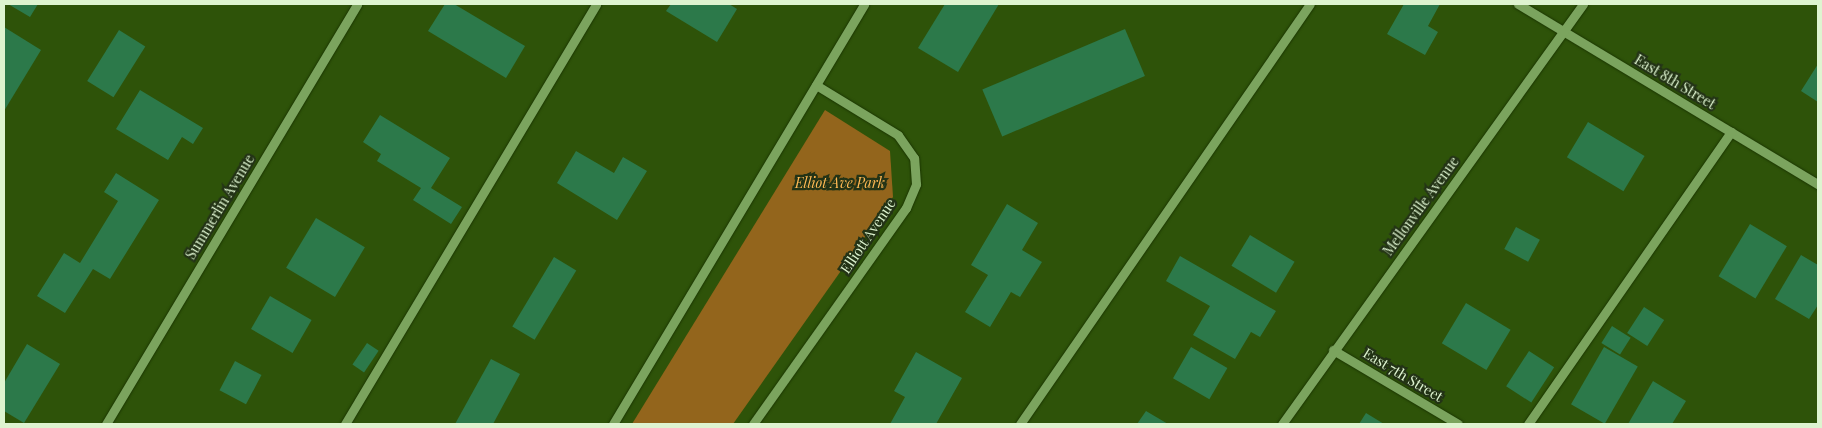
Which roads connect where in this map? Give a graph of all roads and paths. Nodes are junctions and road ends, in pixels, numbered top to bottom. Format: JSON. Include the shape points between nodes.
{"nodes":[{"id":1,"x":357,"y":4,"type":"edge"},
{"id":2,"x":596,"y":4,"type":"edge"},
{"id":3,"x":864,"y":4,"type":"edge"},
{"id":4,"x":1310,"y":4,"type":"edge"},
{"id":5,"x":1518,"y":4,"type":"edge"},
{"id":6,"x":1583,"y":4,"type":"edge"},
{"id":7,"x":1564,"y":31,"type":"junction"},
{"id":8,"x":816,"y":85,"type":"junction"},
{"id":9,"x":1731,"y":132,"type":"junction"},
{"id":10,"x":1818,"y":184,"type":"edge"},
{"id":11,"x":1333,"y":350,"type":"junction"},
{"id":12,"x":106,"y":424,"type":"edge"},
{"id":13,"x":344,"y":424,"type":"edge"},
{"id":14,"x":613,"y":424,"type":"edge"},
{"id":15,"x":753,"y":424,"type":"edge"},
{"id":16,"x":1020,"y":424,"type":"edge"},
{"id":17,"x":1282,"y":424,"type":"edge"},
{"id":18,"x":1458,"y":424,"type":"edge"},
{"id":19,"x":1528,"y":424,"type":"edge"}],
"edges":[{"from":1,"to":12,"type":"street","name":"Summerlin Avenue"},
{"from":2,"to":13,"type":"street"},
{"from":3,"to":8,"type":"street"},
{"from":4,"to":16,"type":"street"},
{"from":5,"to":7,"type":"street","name":"East 8th Street"},
{"from":6,"to":7,"type":"street","name":"Mellonville Avenue"},
{"from":7,"to":9,"type":"street","name":"East 8th Street"},
{"from":7,"to":11,"type":"street","name":"Mellonville Avenue"},
{"from":8,"to":14,"type":"street"},
{"from":8,"to":15,"type":"street","name":"Elliott Avenue","via":[[898,135],[914,158],[916,184],[906,208]]},
{"from":9,"to":10,"type":"street","name":"East 8th Street"},
{"from":9,"to":19,"type":"street"},
{"from":11,"to":17,"type":"street","name":"Mellonville Avenue"},
{"from":11,"to":18,"type":"street","name":"East 7th Street"}]}
